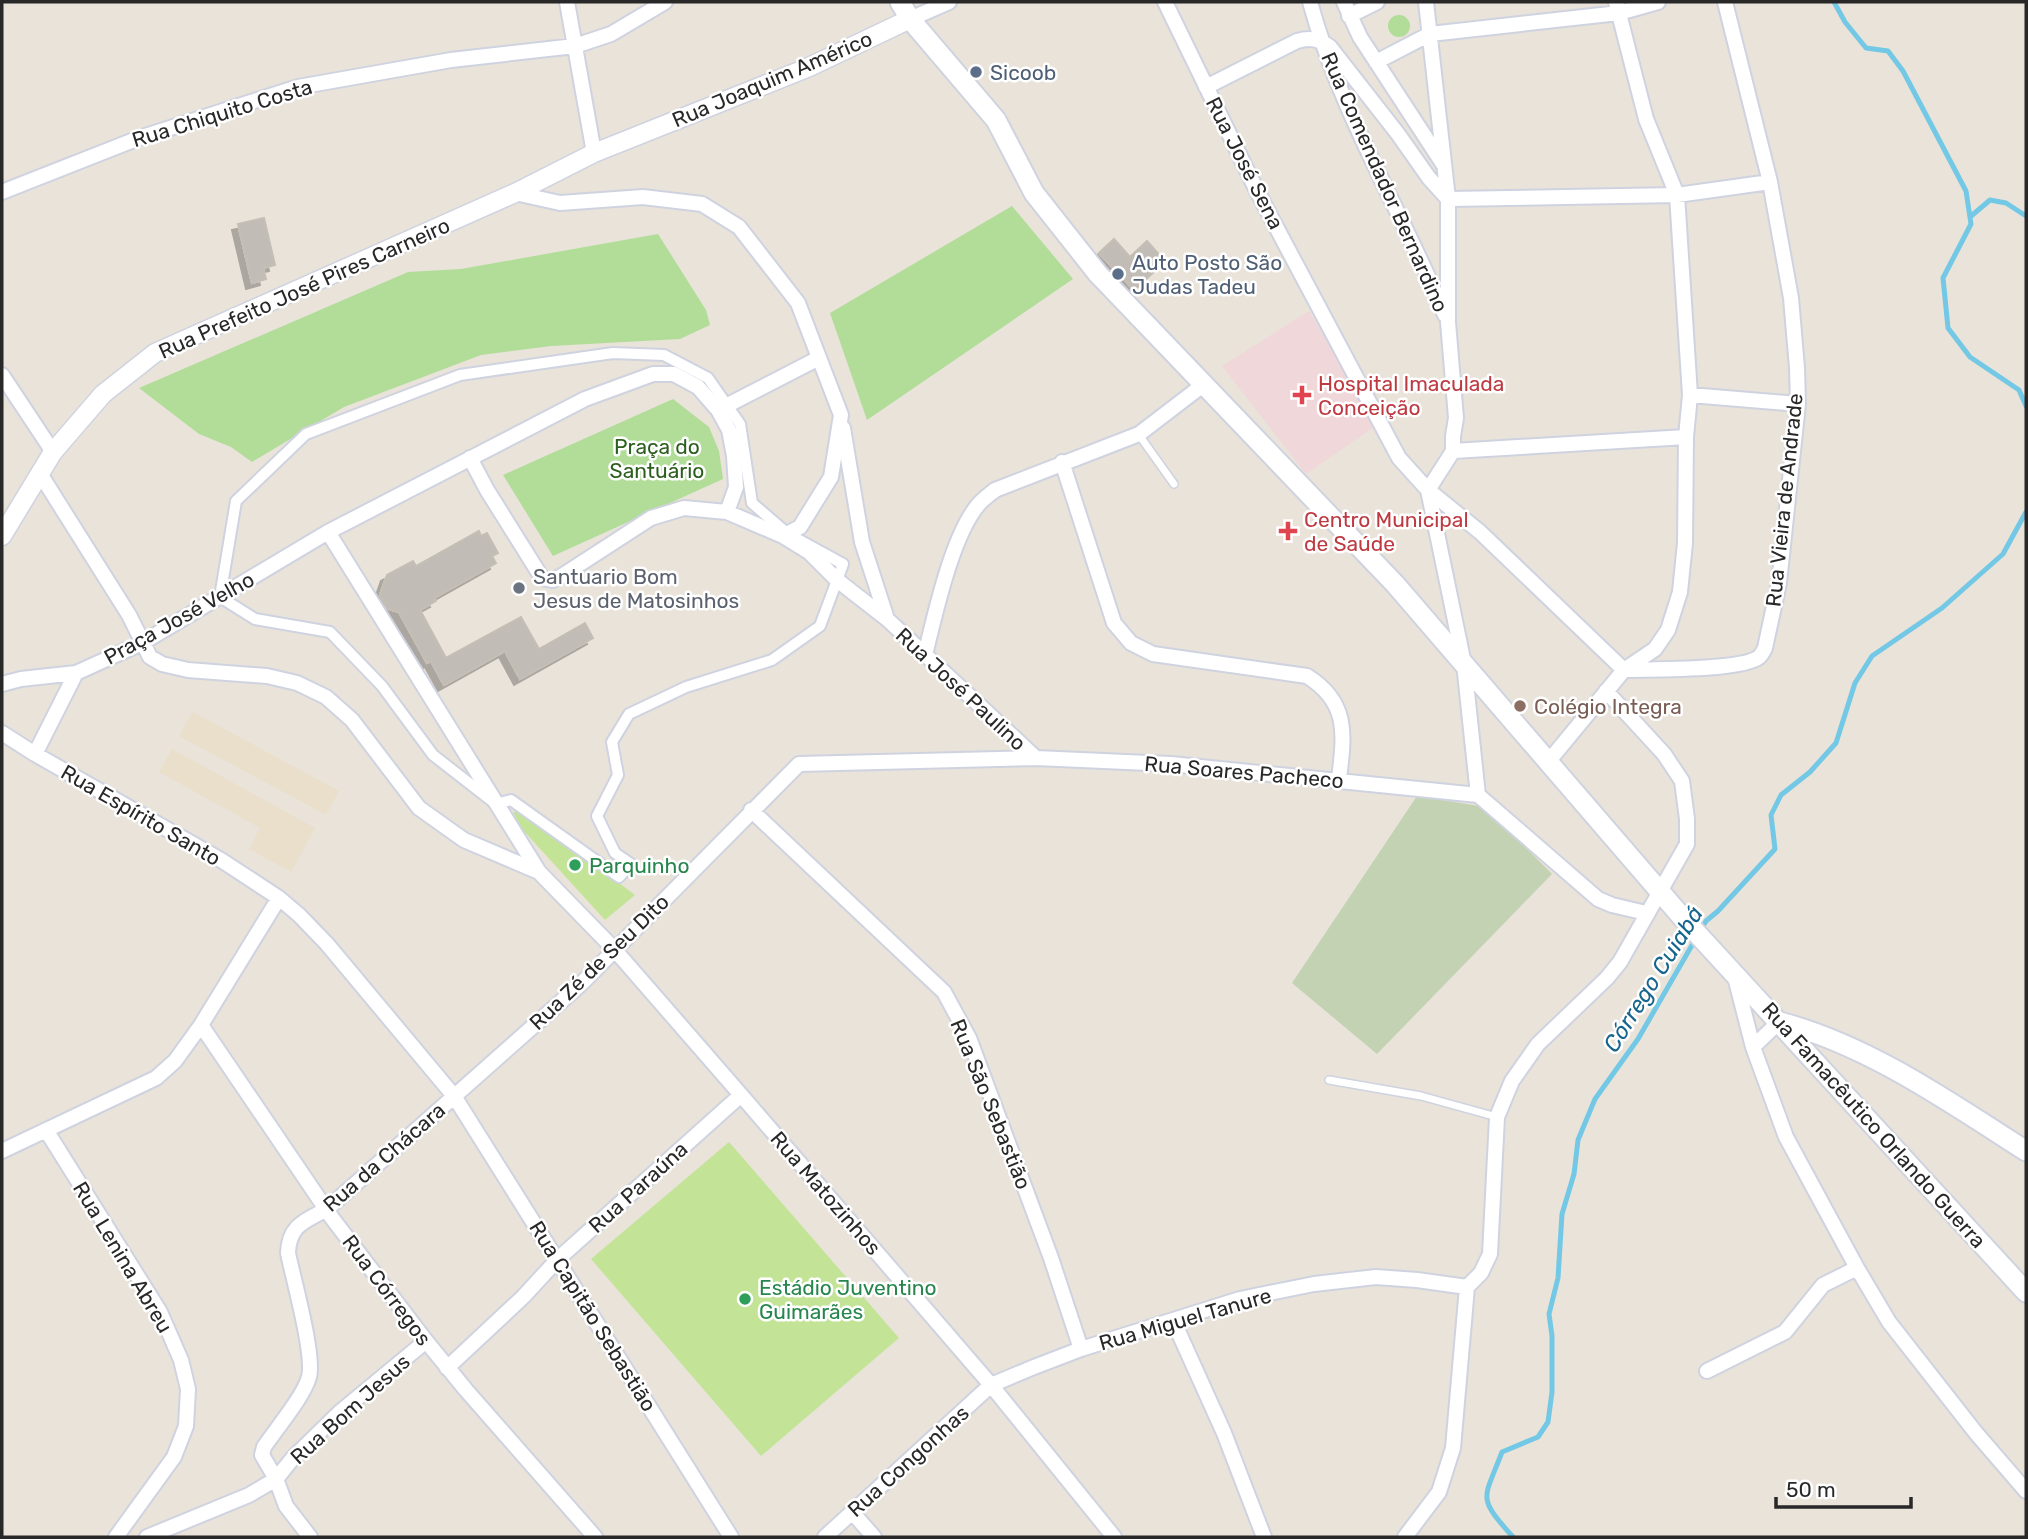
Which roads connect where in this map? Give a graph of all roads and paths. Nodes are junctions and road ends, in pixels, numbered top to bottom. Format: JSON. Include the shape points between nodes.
{"nodes":[{"id":1,"x":567,"y":2,"type":"edge"},
{"id":2,"x":665,"y":2,"type":"edge"},
{"id":3,"x":900,"y":2,"type":"edge"},
{"id":4,"x":949,"y":2,"type":"edge"},
{"id":5,"x":1165,"y":2,"type":"edge"},
{"id":6,"x":1310,"y":2,"type":"edge"},
{"id":7,"x":1344,"y":2,"type":"edge"},
{"id":8,"x":1377,"y":2,"type":"edge"},
{"id":9,"x":1426,"y":2,"type":"edge"},
{"id":10,"x":1658,"y":2,"type":"edge"},
{"id":11,"x":1726,"y":2,"type":"edge"},
{"id":12,"x":1617,"y":8,"type":"edge"},
{"id":13,"x":1349,"y":16,"type":"junction"},
{"id":14,"x":909,"y":19,"type":"junction"},
{"id":15,"x":1430,"y":34,"type":"junction"},
{"id":16,"x":1320,"y":40,"type":"junction"},
{"id":17,"x":575,"y":46,"type":"junction"},
{"id":18,"x":1376,"y":61,"type":"junction"},
{"id":19,"x":1206,"y":87,"type":"junction"},
{"id":20,"x":594,"y":153,"type":"junction"},
{"id":21,"x":1444,"y":166,"type":"junction"},
{"id":22,"x":1770,"y":182,"type":"junction"},
{"id":23,"x":2,"y":192,"type":"edge"},
{"id":24,"x":514,"y":193,"type":"junction"},
{"id":25,"x":1677,"y":195,"type":"junction"},
{"id":26,"x":1448,"y":199,"type":"junction"},
{"id":27,"x":1448,"y":322,"type":"junction"},
{"id":28,"x":819,"y":358,"type":"junction"},
{"id":29,"x":2,"y":375,"type":"edge"},
{"id":30,"x":1203,"y":386,"type":"junction"},
{"id":31,"x":1690,"y":395,"type":"junction"},
{"id":32,"x":1798,"y":404,"type":"junction"},
{"id":33,"x":723,"y":408,"type":"junction"},
{"id":34,"x":841,"y":415,"type":"junction"},
{"id":35,"x":1139,"y":434,"type":"junction"},
{"id":36,"x":1686,"y":437,"type":"junction"},
{"id":37,"x":53,"y":452,"type":"junction"},
{"id":38,"x":1453,"y":452,"type":"junction"},
{"id":39,"x":470,"y":458,"type":"junction"},
{"id":40,"x":1062,"y":462,"type":"junction"},
{"id":41,"x":39,"y":472,"type":"junction"},
{"id":42,"x":1174,"y":484,"type":"dead end"},
{"id":43,"x":1428,"y":490,"type":"junction"},
{"id":44,"x":727,"y":512,"type":"junction"},
{"id":45,"x":328,"y":532,"type":"junction"},
{"id":46,"x":786,"y":535,"type":"junction"},
{"id":47,"x":2,"y":536,"type":"edge"},
{"id":48,"x":837,"y":580,"type":"junction"},
{"id":49,"x":220,"y":597,"type":"junction"},
{"id":50,"x":887,"y":619,"type":"junction"},
{"id":51,"x":142,"y":643,"type":"junction"},
{"id":52,"x":925,"y":655,"type":"junction"},
{"id":53,"x":1464,"y":664,"type":"junction"},
{"id":54,"x":1624,"y":670,"type":"junction"},
{"id":55,"x":76,"y":673,"type":"junction"},
{"id":56,"x":2,"y":677,"type":"edge"},
{"id":57,"x":21,"y":679,"type":"junction"},
{"id":58,"x":2,"y":684,"type":"edge"},
{"id":59,"x":1605,"y":691,"type":"junction"},
{"id":60,"x":2,"y":733,"type":"edge"},
{"id":61,"x":35,"y":754,"type":"junction"},
{"id":62,"x":1036,"y":758,"type":"junction"},
{"id":63,"x":1548,"y":762,"type":"junction"},
{"id":64,"x":799,"y":764,"type":"joint"},
{"id":65,"x":1339,"y":779,"type":"junction"},
{"id":66,"x":1478,"y":795,"type":"junction"},
{"id":67,"x":496,"y":804,"type":"junction"},
{"id":68,"x":751,"y":810,"type":"junction"},
{"id":69,"x":539,"y":872,"type":"junction"},
{"id":70,"x":1660,"y":892,"type":"junction"},
{"id":71,"x":279,"y":898,"type":"junction"},
{"id":72,"x":1646,"y":913,"type":"junction"},
{"id":73,"x":614,"y":949,"type":"junction"},
{"id":74,"x":1727,"y":965,"type":"junction"},
{"id":75,"x":1779,"y":1021,"type":"junction"},
{"id":76,"x":201,"y":1025,"type":"junction"},
{"id":77,"x":1753,"y":1047,"type":"junction"},
{"id":78,"x":1329,"y":1080,"type":"dead end"},
{"id":79,"x":454,"y":1096,"type":"junction"},
{"id":80,"x":741,"y":1096,"type":"junction"},
{"id":81,"x":1497,"y":1117,"type":"junction"},
{"id":82,"x":46,"y":1130,"type":"junction"},
{"id":83,"x":2,"y":1150,"type":"edge"},
{"id":84,"x":2026,"y":1151,"type":"edge"},
{"id":85,"x":327,"y":1209,"type":"junction"},
{"id":86,"x":558,"y":1259,"type":"junction"},
{"id":87,"x":1857,"y":1268,"type":"junction"},
{"id":88,"x":1467,"y":1287,"type":"junction"},
{"id":89,"x":2026,"y":1292,"type":"edge"},
{"id":90,"x":1173,"y":1320,"type":"junction"},
{"id":91,"x":426,"y":1341,"type":"junction"},
{"id":92,"x":1081,"y":1349,"type":"junction"},
{"id":93,"x":447,"y":1368,"type":"junction"},
{"id":94,"x":1707,"y":1371,"type":"dead end"},
{"id":95,"x":991,"y":1385,"type":"junction"},
{"id":96,"x":276,"y":1479,"type":"junction"},
{"id":97,"x":2026,"y":1492,"type":"edge"},
{"id":98,"x":852,"y":1512,"type":"junction"},
{"id":99,"x":116,"y":1537,"type":"edge"},
{"id":100,"x":147,"y":1537,"type":"edge"},
{"id":101,"x":310,"y":1537,"type":"edge"},
{"id":102,"x":595,"y":1537,"type":"edge"},
{"id":103,"x":731,"y":1537,"type":"edge"},
{"id":104,"x":825,"y":1537,"type":"edge"},
{"id":105,"x":874,"y":1537,"type":"edge"},
{"id":106,"x":1114,"y":1537,"type":"edge"},
{"id":107,"x":1264,"y":1537,"type":"edge"},
{"id":108,"x":1405,"y":1537,"type":"edge"}],
"edges":[{"from":1,"to":17,"type":"street"},
{"from":2,"to":17,"type":"street","name":"Rua Chiquito Costa","via":[[611,34]]},
{"from":3,"to":14,"type":"main road","name":"Rua Famacêutico Orlando Guerra"},
{"from":4,"to":14,"type":"street","name":"Rua Joaquim Américo"},
{"from":5,"to":19,"type":"street","name":"Rua José Sena"},
{"from":6,"to":16,"type":"street","name":"Rua Comendador Bernardino"},
{"from":7,"to":13,"type":"street"},
{"from":8,"to":13,"type":"street"},
{"from":9,"to":15,"type":"street","name":"Rua Comendador Bernardino"},
{"from":10,"to":12,"type":"street"},
{"from":11,"to":22,"type":"street","name":"Rua Vieira de Andrade"},
{"from":12,"to":15,"type":"street"},
{"from":12,"to":25,"type":"street","via":[[1646,119]]},
{"from":13,"to":18,"type":"street"},
{"from":14,"to":20,"type":"street","name":"Rua Joaquim Américo","via":[[807,68]]},
{"from":14,"to":30,"type":"main road","name":"Rua Famacêutico Orlando Guerra","via":[[996,120],[1034,193],[1098,274]]},
{"from":15,"to":18,"type":"street"},
{"from":15,"to":21,"type":"street","name":"Rua Comendador Bernardino"},
{"from":16,"to":19,"type":"street","via":[[1297,41]]},
{"from":16,"to":26,"type":"street"},
{"from":16,"to":27,"type":"street","name":"Rua Comendador Bernardino"},
{"from":17,"to":20,"type":"street"},
{"from":17,"to":23,"type":"street","name":"Rua Chiquito Costa","via":[[451,60],[298,87],[139,138]]},
{"from":18,"to":21,"type":"street"},
{"from":19,"to":43,"type":"street","name":"Rua José Sena","via":[[1399,458]]},
{"from":20,"to":24,"type":"street","name":"Rua Prefeito José Pires Carneiro"},
{"from":21,"to":26,"type":"street","name":"Rua Comendador Bernardino"},
{"from":22,"to":25,"type":"street"},
{"from":22,"to":32,"type":"street","name":"Rua Vieira de Andrade","via":[[1791,298]]},
{"from":24,"to":28,"type":"street","via":[[560,203],[643,197],[702,204],[739,227],[798,303]]},
{"from":24,"to":37,"type":"street","name":"Rua Prefeito José Pires Carneiro","via":[[155,354],[103,394]]},
{"from":25,"to":26,"type":"street"},
{"from":25,"to":31,"type":"street"},
{"from":26,"to":27,"type":"street","name":"Rua Comendador Bernardino"},
{"from":27,"to":38,"type":"street","name":"Rua Comendador Bernardino","via":[[1456,418]]},
{"from":28,"to":33,"type":"street"},
{"from":28,"to":34,"type":"street"},
{"from":29,"to":37,"type":"street"},
{"from":30,"to":35,"type":"street"},
{"from":30,"to":53,"type":"main road","name":"Rua Famacêutico Orlando Guerra","via":[[1395,584]]},
{"from":31,"to":32,"type":"street"},
{"from":31,"to":36,"type":"street"},
{"from":32,"to":54,"type":"street","name":"Rua Vieira de Andrade","via":[[1779,583],[1760,657],[1710,668]]},
{"from":33,"to":39,"type":"street","via":[[674,374],[653,374],[585,399]]},
{"from":33,"to":44,"type":"street","via":[[736,487]]},
{"from":33,"to":46,"type":"street","via":[[740,424],[752,503]]},
{"from":33,"to":49,"type":"street","via":[[708,378],[664,355],[613,353],[460,374],[306,434],[236,502]]},
{"from":34,"to":46,"type":"street","via":[[831,477],[800,527]]},
{"from":34,"to":50,"type":"street","name":"Rua José Paulino","via":[[862,542]]},
{"from":35,"to":40,"type":"street"},
{"from":35,"to":42,"type":"lane"},
{"from":36,"to":38,"type":"street"},
{"from":36,"to":54,"type":"street","via":[[1680,592],[1668,631],[1655,649]]},
{"from":37,"to":41,"type":"street","name":"Rua Prefeito José Pires Carneiro"},
{"from":38,"to":43,"type":"street","name":"Rua Comendador Bernardino"},
{"from":39,"to":44,"type":"street","via":[[542,578],[560,577],[651,517],[684,508]]},
{"from":39,"to":45,"type":"street","name":"Praça José Velho"},
{"from":40,"to":52,"type":"street","via":[[995,490],[978,505],[963,530],[947,575]]},
{"from":40,"to":65,"type":"street","via":[[1114,623],[1131,643],[1153,654],[1307,676],[1323,687],[1339,713],[1344,732]]},
{"from":41,"to":47,"type":"street","name":"Rua Prefeito José Pires Carneiro"},
{"from":41,"to":51,"type":"street","via":[[116,593]]},
{"from":43,"to":53,"type":"street"},
{"from":43,"to":54,"type":"street","name":"Rua José Sena","via":[[1480,532]]},
{"from":44,"to":46,"type":"street"},
{"from":45,"to":49,"type":"street","name":"Praça José Velho"},
{"from":45,"to":67,"type":"street"},
{"from":46,"to":48,"type":"street"},
{"from":48,"to":50,"type":"street"},
{"from":48,"to":67,"type":"street","via":[[820,626],[772,660],[686,687],[629,714],[612,742],[618,775],[597,816],[615,853],[631,864],[619,877],[511,800]]},
{"from":49,"to":51,"type":"street","name":"Praça José Velho"},
{"from":49,"to":67,"type":"street","via":[[255,619],[330,632],[382,685],[433,755]]},
{"from":50,"to":52,"type":"street","name":"Rua José Paulino"},
{"from":51,"to":55,"type":"street","name":"Praça José Velho"},
{"from":51,"to":69,"type":"street","via":[[149,657],[162,664],[267,676],[326,697],[352,720],[419,808],[464,840]]},
{"from":52,"to":62,"type":"street","name":"Rua José Paulino"},
{"from":53,"to":63,"type":"main road","name":"Rua Famacêutico Orlando Guerra"},
{"from":53,"to":66,"type":"street"},
{"from":54,"to":59,"type":"street"},
{"from":55,"to":57,"type":"street","name":"Praça José Velho"},
{"from":55,"to":61,"type":"street"},
{"from":56,"to":57,"type":"street","name":"Praça José Velho"},
{"from":57,"to":58,"type":"street","name":"Praça José Velho"},
{"from":59,"to":63,"type":"street"},
{"from":59,"to":70,"type":"street","via":[[1664,754],[1682,781],[1687,844]]},
{"from":60,"to":61,"type":"street","name":"Rua Espírito Santo"},
{"from":61,"to":71,"type":"street","name":"Rua Espírito Santo"},
{"from":62,"to":64,"type":"street","name":"Rua Soares Pacheco"},
{"from":62,"to":65,"type":"street","name":"Rua Soares Pacheco"},
{"from":63,"to":70,"type":"main road","name":"Rua Famacêutico Orlando Guerra"},
{"from":64,"to":68,"type":"street","name":"Rua Zé de Seu Dito"},
{"from":65,"to":66,"type":"street","name":"Rua Soares Pacheco"},
{"from":66,"to":72,"type":"street","via":[[1598,899]]},
{"from":67,"to":69,"type":"street"},
{"from":68,"to":73,"type":"street","name":"Rua Zé de Seu Dito"},
{"from":68,"to":92,"type":"street","name":"Rua São Sebastião","via":[[944,992],[969,1038]]},
{"from":69,"to":73,"type":"street","name":"Rua Matozinhos"},
{"from":70,"to":72,"type":"street"},
{"from":70,"to":74,"type":"main road","name":"Rua Famacêutico Orlando Guerra"},
{"from":71,"to":76,"type":"street"},
{"from":71,"to":79,"type":"street","name":"Rua Espírito Santo","via":[[327,944]]},
{"from":72,"to":81,"type":"street","via":[[1607,978],[1538,1044],[1513,1081]]},
{"from":73,"to":79,"type":"street","name":"Rua Zé de Seu Dito"},
{"from":73,"to":80,"type":"street","name":"Rua Matozinhos"},
{"from":74,"to":75,"type":"main road","name":"Rua Famacêutico Orlando Guerra"},
{"from":74,"to":77,"type":"street"},
{"from":75,"to":77,"type":"street"},
{"from":75,"to":84,"type":"main road","via":[[1878,1061]]},
{"from":75,"to":89,"type":"main road","name":"Rua Famacêutico Orlando Guerra"},
{"from":76,"to":82,"type":"street","via":[[175,1062],[156,1078]]},
{"from":76,"to":85,"type":"street","name":"Rua Córregos"},
{"from":77,"to":87,"type":"street","via":[[1786,1137]]},
{"from":78,"to":81,"type":"lane","via":[[1420,1096]]},
{"from":79,"to":85,"type":"street","name":"Rua da Chácara"},
{"from":79,"to":86,"type":"street","name":"Rua Capitão Sebastião"},
{"from":80,"to":86,"type":"street","name":"Rua Paraúna"},
{"from":80,"to":95,"type":"street","name":"Rua Matozinhos"},
{"from":81,"to":88,"type":"street","via":[[1490,1254]]},
{"from":82,"to":83,"type":"street"},
{"from":82,"to":99,"type":"street","name":"Rua Lenina Abreu","via":[[160,1312],[188,1389],[186,1426],[174,1457]]},
{"from":85,"to":91,"type":"street","name":"Rua Córregos"},
{"from":85,"to":96,"type":"street","name":"Rua da Chácara","via":[[294,1230],[289,1240],[309,1377],[264,1447],[262,1455]]},
{"from":86,"to":93,"type":"street","name":"Rua Paraúna"},
{"from":86,"to":103,"type":"street","name":"Rua Capitão Sebastião"},
{"from":87,"to":94,"type":"street","via":[[1823,1285],[1785,1332]]},
{"from":87,"to":97,"type":"street","via":[[1889,1322]]},
{"from":88,"to":90,"type":"street","name":"Rua Miguel Tanure","via":[[1376,1278],[1314,1284],[1240,1299]]},
{"from":88,"to":108,"type":"street","via":[[1453,1448],[1439,1492]]},
{"from":90,"to":92,"type":"street","name":"Rua Miguel Tanure"},
{"from":90,"to":107,"type":"street"},
{"from":91,"to":93,"type":"street","name":"Rua Córregos"},
{"from":91,"to":96,"type":"street","name":"Rua Bom Jesus","via":[[339,1413]]},
{"from":92,"to":95,"type":"street","name":"Rua Miguel Tanure"},
{"from":93,"to":102,"type":"street","name":"Rua Córregos"},
{"from":95,"to":98,"type":"street","name":"Rua Congonhas"},
{"from":95,"to":106,"type":"street","name":"Rua Matozinhos"},
{"from":96,"to":100,"type":"street","name":"Rua Bom Jesus","via":[[249,1495]]},
{"from":96,"to":101,"type":"street","name":"Rua Bom Jesus","via":[[286,1506]]},
{"from":98,"to":104,"type":"street","name":"Rua Congonhas"},
{"from":98,"to":105,"type":"street"}]}
